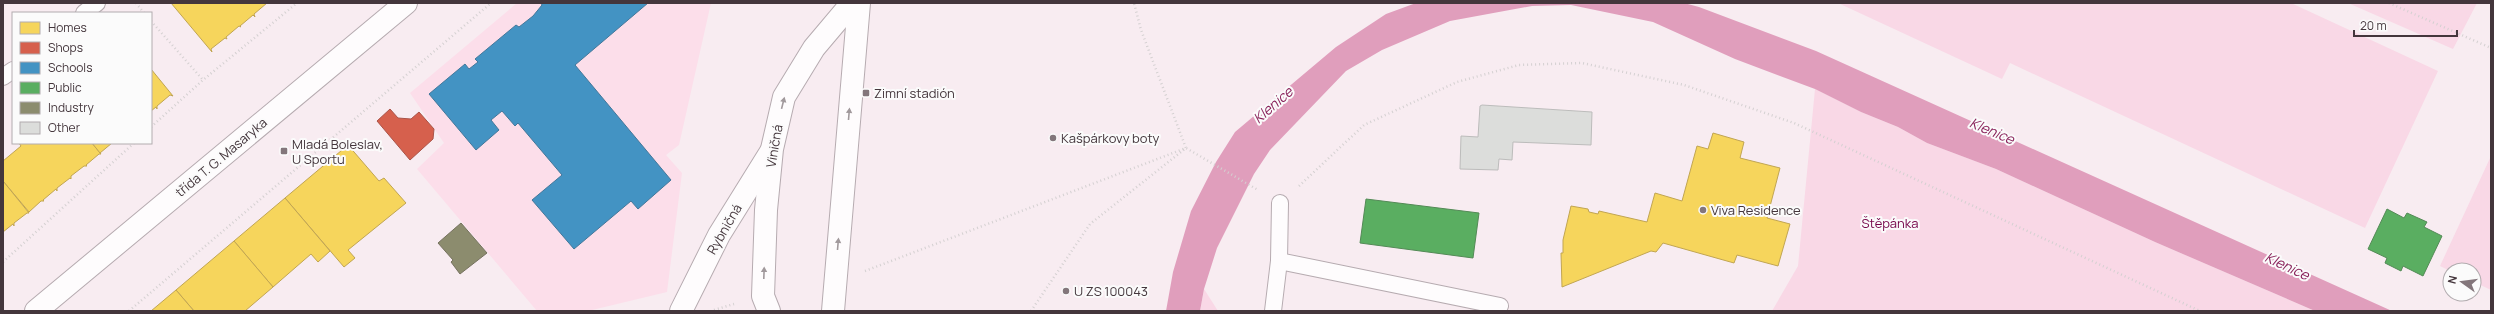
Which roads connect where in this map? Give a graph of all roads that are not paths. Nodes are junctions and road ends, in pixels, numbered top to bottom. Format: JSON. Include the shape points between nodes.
{"nodes":[{"id":1,"x":97,"y":3,"type":"edge"},
{"id":2,"x":406,"y":3,"type":"edge"},
{"id":3,"x":852,"y":3,"type":"edge"},
{"id":4,"x":859,"y":3,"type":"edge"},
{"id":5,"x":85,"y":12,"type":"edge"},
{"id":6,"x":12,"y":71,"type":"edge"},
{"id":7,"x":3,"y":77,"type":"edge"},
{"id":8,"x":772,"y":149,"type":"junction"},
{"id":9,"x":1280,"y":203,"type":"road end"},
{"id":10,"x":1279,"y":261,"type":"junction"},
{"id":11,"x":1500,"y":306,"type":"dead end"},
{"id":12,"x":36,"y":311,"type":"edge"},
{"id":13,"x":681,"y":311,"type":"edge"},
{"id":14,"x":769,"y":311,"type":"edge"},
{"id":15,"x":833,"y":311,"type":"edge"},
{"id":16,"x":1273,"y":311,"type":"edge"}],
"edges":[{"from":1,"to":5,"type":"lane"},
{"from":2,"to":12,"type":"street","name":"třída T. G. Masaryka"},
{"from":8,"to":3,"type":"street","name":"Viničná","one_way":true,"via":[[784,97],[814,48]]},
{"from":15,"to":4,"type":"street","one_way":true},
{"from":6,"to":7,"type":"lane"},
{"from":8,"to":13,"type":"street","name":"Rybničná","via":[[719,234]]},
{"from":14,"to":8,"type":"street","name":"Viničná","one_way":true,"via":[[763,296],[766,210]]},
{"from":9,"to":10,"type":"lane"},
{"from":10,"to":11,"type":"lane"},
{"from":10,"to":16,"type":"lane"}]}
